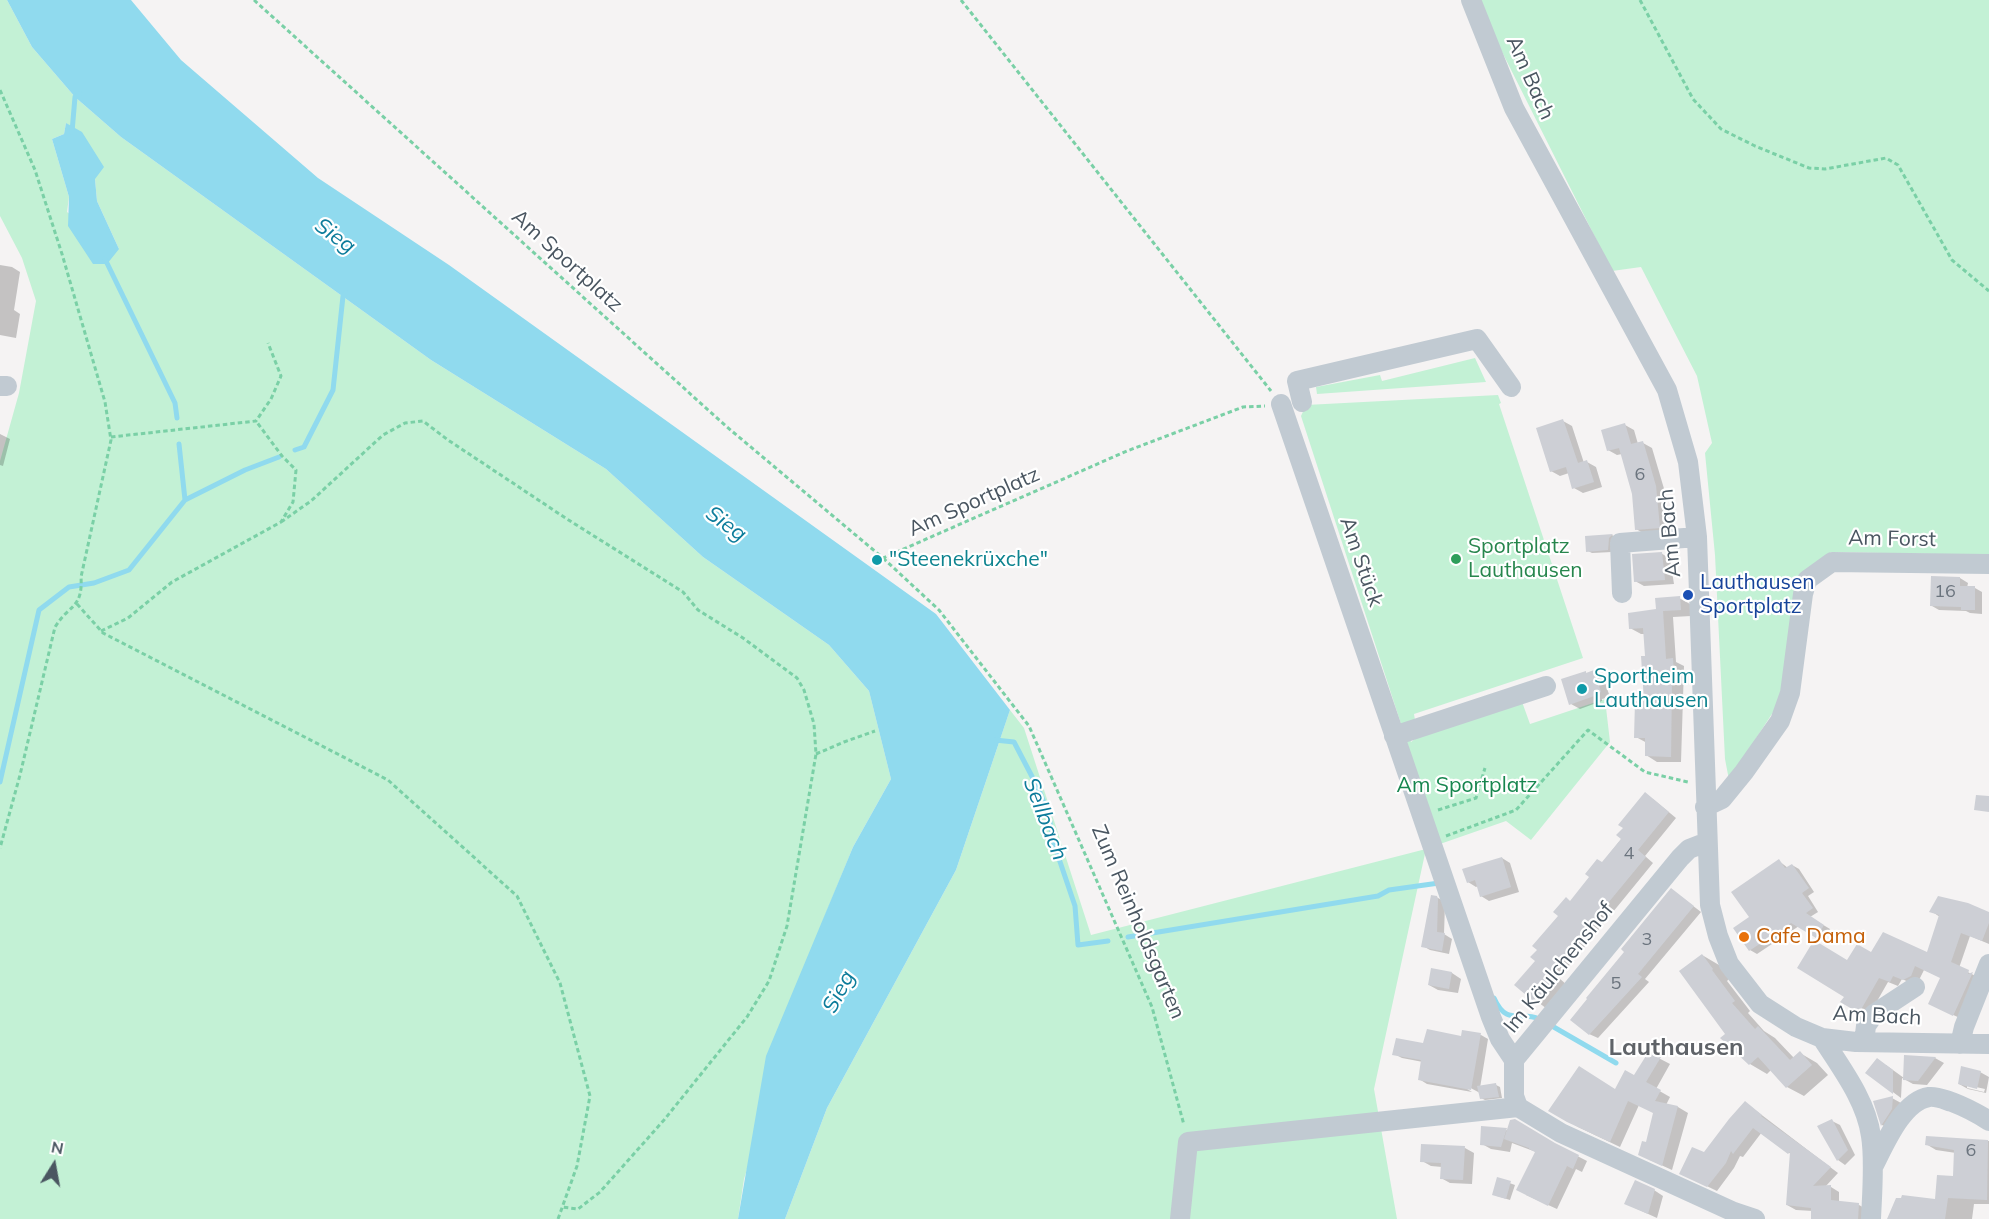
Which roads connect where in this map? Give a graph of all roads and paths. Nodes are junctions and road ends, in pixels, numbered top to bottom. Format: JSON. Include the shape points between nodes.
{"nodes":[{"id":1,"x":255,"y":0,"type":"edge"},
{"id":2,"x":961,"y":0,"type":"edge"},
{"id":3,"x":1471,"y":0,"type":"edge"},
{"id":4,"x":1640,"y":0,"type":"edge"},
{"id":5,"x":0,"y":90,"type":"edge"},
{"id":6,"x":1989,"y":291,"type":"edge"},
{"id":7,"x":268,"y":343,"type":"dead end"},
{"id":8,"x":1511,"y":387,"type":"dead end"},
{"id":9,"x":1302,"y":402,"type":"dead end"},
{"id":10,"x":1281,"y":405,"type":"junction"},
{"id":11,"x":256,"y":421,"type":"junction"},
{"id":12,"x":111,"y":437,"type":"junction"},
{"id":13,"x":281,"y":522,"type":"junction"},
{"id":14,"x":1697,"y":537,"type":"junction"},
{"id":15,"x":883,"y":558,"type":"junction"},
{"id":16,"x":1989,"y":564,"type":"edge"},
{"id":17,"x":1622,"y":593,"type":"dead end"},
{"id":18,"x":77,"y":604,"type":"junction"},
{"id":19,"x":101,"y":632,"type":"junction"},
{"id":20,"x":1546,"y":686,"type":"dead end"},
{"id":21,"x":875,"y":731,"type":"dead end"},
{"id":22,"x":1394,"y":736,"type":"junction"},
{"id":23,"x":816,"y":754,"type":"junction"},
{"id":24,"x":1485,"y":768,"type":"dead end"},
{"id":25,"x":1482,"y":780,"type":"junction"},
{"id":26,"x":1705,"y":786,"type":"junction"},
{"id":27,"x":1533,"y":792,"type":"junction"},
{"id":28,"x":1705,"y":807,"type":"junction"},
{"id":29,"x":1422,"y":816,"type":"junction"},
{"id":30,"x":1430,"y":842,"type":"junction"},
{"id":31,"x":1707,"y":842,"type":"junction"},
{"id":32,"x":0,"y":849,"type":"edge"},
{"id":33,"x":1989,"y":964,"type":"edge"},
{"id":34,"x":1915,"y":987,"type":"dead end"},
{"id":35,"x":1822,"y":1038,"type":"junction"},
{"id":36,"x":1864,"y":1042,"type":"junction"},
{"id":37,"x":1960,"y":1044,"type":"junction"},
{"id":38,"x":1989,"y":1044,"type":"edge"},
{"id":39,"x":1514,"y":1060,"type":"junction"},
{"id":40,"x":1518,"y":1107,"type":"junction"},
{"id":41,"x":1989,"y":1121,"type":"edge"},
{"id":42,"x":1188,"y":1142,"type":"junction"},
{"id":43,"x":1872,"y":1170,"type":"junction"},
{"id":44,"x":562,"y":1207,"type":"junction"},
{"id":45,"x":558,"y":1219,"type":"edge"},
{"id":46,"x":1180,"y":1219,"type":"edge"},
{"id":47,"x":1755,"y":1219,"type":"edge"},
{"id":48,"x":1871,"y":1219,"type":"edge"}],
"edges":[{"from":1,"to":15,"type":"path","name":"Am Sportplatz","via":[[728,427]]},
{"from":2,"to":10,"type":"path"},
{"from":3,"to":14,"type":"street","name":"Am Bach","via":[[1514,108],[1667,390],[1688,462]]},
{"from":4,"to":6,"type":"path","via":[[1693,99],[1721,129],[1809,168],[1826,169],[1886,158],[1898,165],[1952,260]]},
{"from":5,"to":12,"type":"path","via":[[35,170],[62,254],[105,402]]},
{"from":7,"to":11,"type":"path","via":[[281,375]]},
{"from":8,"to":9,"type":"street","via":[[1477,339],[1297,381]]},
{"from":10,"to":15,"type":"path","name":"Am Sportplatz","via":[[1243,407],[1127,451]]},
{"from":10,"to":22,"type":"street","name":"Am Stück"},
{"from":11,"to":12,"type":"path"},
{"from":11,"to":13,"type":"path","via":[[296,470],[293,502]]},
{"from":12,"to":18,"type":"path"},
{"from":13,"to":19,"type":"path","via":[[172,582],[128,618]]},
{"from":13,"to":23,"type":"path","via":[[311,501],[384,435],[405,423],[423,421],[683,592],[698,610],[797,678],[814,724]]},
{"from":14,"to":17,"type":"street","via":[[1620,543]]},
{"from":14,"to":26,"type":"street","name":"Am Bach"},
{"from":15,"to":42,"type":"path","name":"Zum Reinholdsgarten","via":[[939,610],[1029,726],[1152,1007]]},
{"from":16,"to":28,"type":"street","name":"Am Forst","via":[[1832,562],[1807,580],[1790,693],[1780,720],[1722,799]]},
{"from":18,"to":19,"type":"path"},
{"from":18,"to":32,"type":"path","via":[[55,627]]},
{"from":19,"to":44,"type":"path","via":[[388,780],[516,896],[560,983],[590,1096],[577,1166]]},
{"from":20,"to":22,"type":"street"},
{"from":21,"to":23,"type":"path"},
{"from":22,"to":29,"type":"street","name":"Am Stück"},
{"from":23,"to":44,"type":"path","via":[[787,926],[770,981],[747,1017],[692,1086],[600,1192],[578,1209]]},
{"from":24,"to":25,"type":"path"},
{"from":25,"to":27,"type":"path"},
{"from":25,"to":29,"type":"path","via":[[1476,798]]},
{"from":26,"to":27,"type":"path","via":[[1645,772],[1588,730]]},
{"from":26,"to":28,"type":"street","name":"Am Bach"},
{"from":27,"to":30,"type":"path","via":[[1516,810]]},
{"from":28,"to":31,"type":"street","name":"Am Bach"},
{"from":29,"to":30,"type":"street","name":"Am Stück"},
{"from":30,"to":39,"type":"street","name":"Am Stück","via":[[1491,1017]]},
{"from":31,"to":35,"type":"street","name":"Am Bach","via":[[1710,905],[1729,964],[1760,1004]]},
{"from":31,"to":39,"type":"street","name":"Im Käulchenshof","via":[[1689,849],[1680,858]]},
{"from":33,"to":37,"type":"street"},
{"from":34,"to":36,"type":"street","via":[[1874,1014],[1866,1026]]},
{"from":35,"to":36,"type":"street","name":"Am Bach"},
{"from":35,"to":43,"type":"street","via":[[1863,1109],[1871,1136]]},
{"from":36,"to":37,"type":"street","name":"Am Bach"},
{"from":37,"to":38,"type":"street","name":"Am Bach"},
{"from":39,"to":40,"type":"street","name":"Im Käulchenshof","via":[[1514,1096]]},
{"from":40,"to":42,"type":"street"},
{"from":40,"to":47,"type":"street","via":[[1561,1133]]},
{"from":41,"to":43,"type":"street","via":[[1978,1113],[1929,1097],[1904,1112]]},
{"from":42,"to":46,"type":"street"},
{"from":43,"to":48,"type":"street"},
{"from":44,"to":45,"type":"path"}]}
